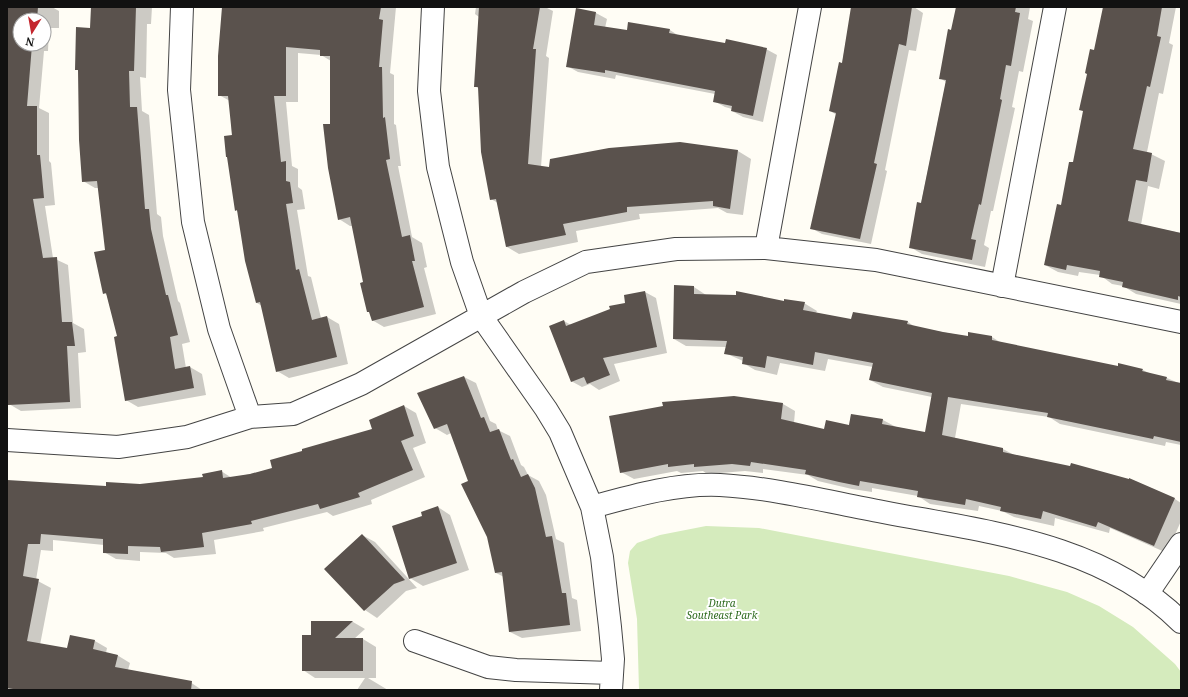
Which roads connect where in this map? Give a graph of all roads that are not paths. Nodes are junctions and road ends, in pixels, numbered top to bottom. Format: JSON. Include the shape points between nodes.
{"nodes":[{"id":1,"x":182,"y":7,"type":"edge"},
{"id":2,"x":433,"y":7,"type":"edge"},
{"id":3,"x":1055,"y":7,"type":"edge"},
{"id":4,"x":805,"y":8,"type":"edge"},
{"id":5,"x":766,"y":248,"type":"junction"},
{"id":6,"x":1002,"y":286,"type":"junction"},
{"id":7,"x":481,"y":316,"type":"junction"},
{"id":8,"x":1181,"y":322,"type":"edge"},
{"id":9,"x":250,"y":417,"type":"junction"},
{"id":10,"x":7,"y":440,"type":"edge"},
{"id":11,"x":592,"y":507,"type":"junction"},
{"id":12,"x":1181,"y":544,"type":"edge"},
{"id":13,"x":1148,"y":594,"type":"junction"},
{"id":14,"x":1181,"y":622,"type":"edge"},
{"id":15,"x":415,"y":641,"type":"dead end"},
{"id":16,"x":611,"y":682,"type":"edge"}],
"edges":[{"from":1,"to":9,"type":"street","via":[[179,90],[193,222],[219,329]]},
{"from":2,"to":7,"type":"street","via":[[429,91],[438,167],[462,262]]},
{"from":3,"to":6,"type":"street"},
{"from":4,"to":5,"type":"street"},
{"from":5,"to":6,"type":"street","via":[[876,260]]},
{"from":5,"to":7,"type":"street","via":[[676,249],[586,262]]},
{"from":6,"to":8,"type":"street"},
{"from":7,"to":9,"type":"street","via":[[361,384],[293,414]]},
{"from":7,"to":11,"type":"street","via":[[560,432]]},
{"from":9,"to":10,"type":"street","via":[[187,437],[118,447]]},
{"from":11,"to":13,"type":"street","via":[[644,494],[695,486],[719,485],[766,489],[1032,542],[1084,559]]},
{"from":11,"to":16,"type":"street","via":[[604,572],[612,646]]},
{"from":12,"to":13,"type":"street"},
{"from":13,"to":14,"type":"street"},
{"from":15,"to":16,"type":"street","via":[[488,667]]}]}
